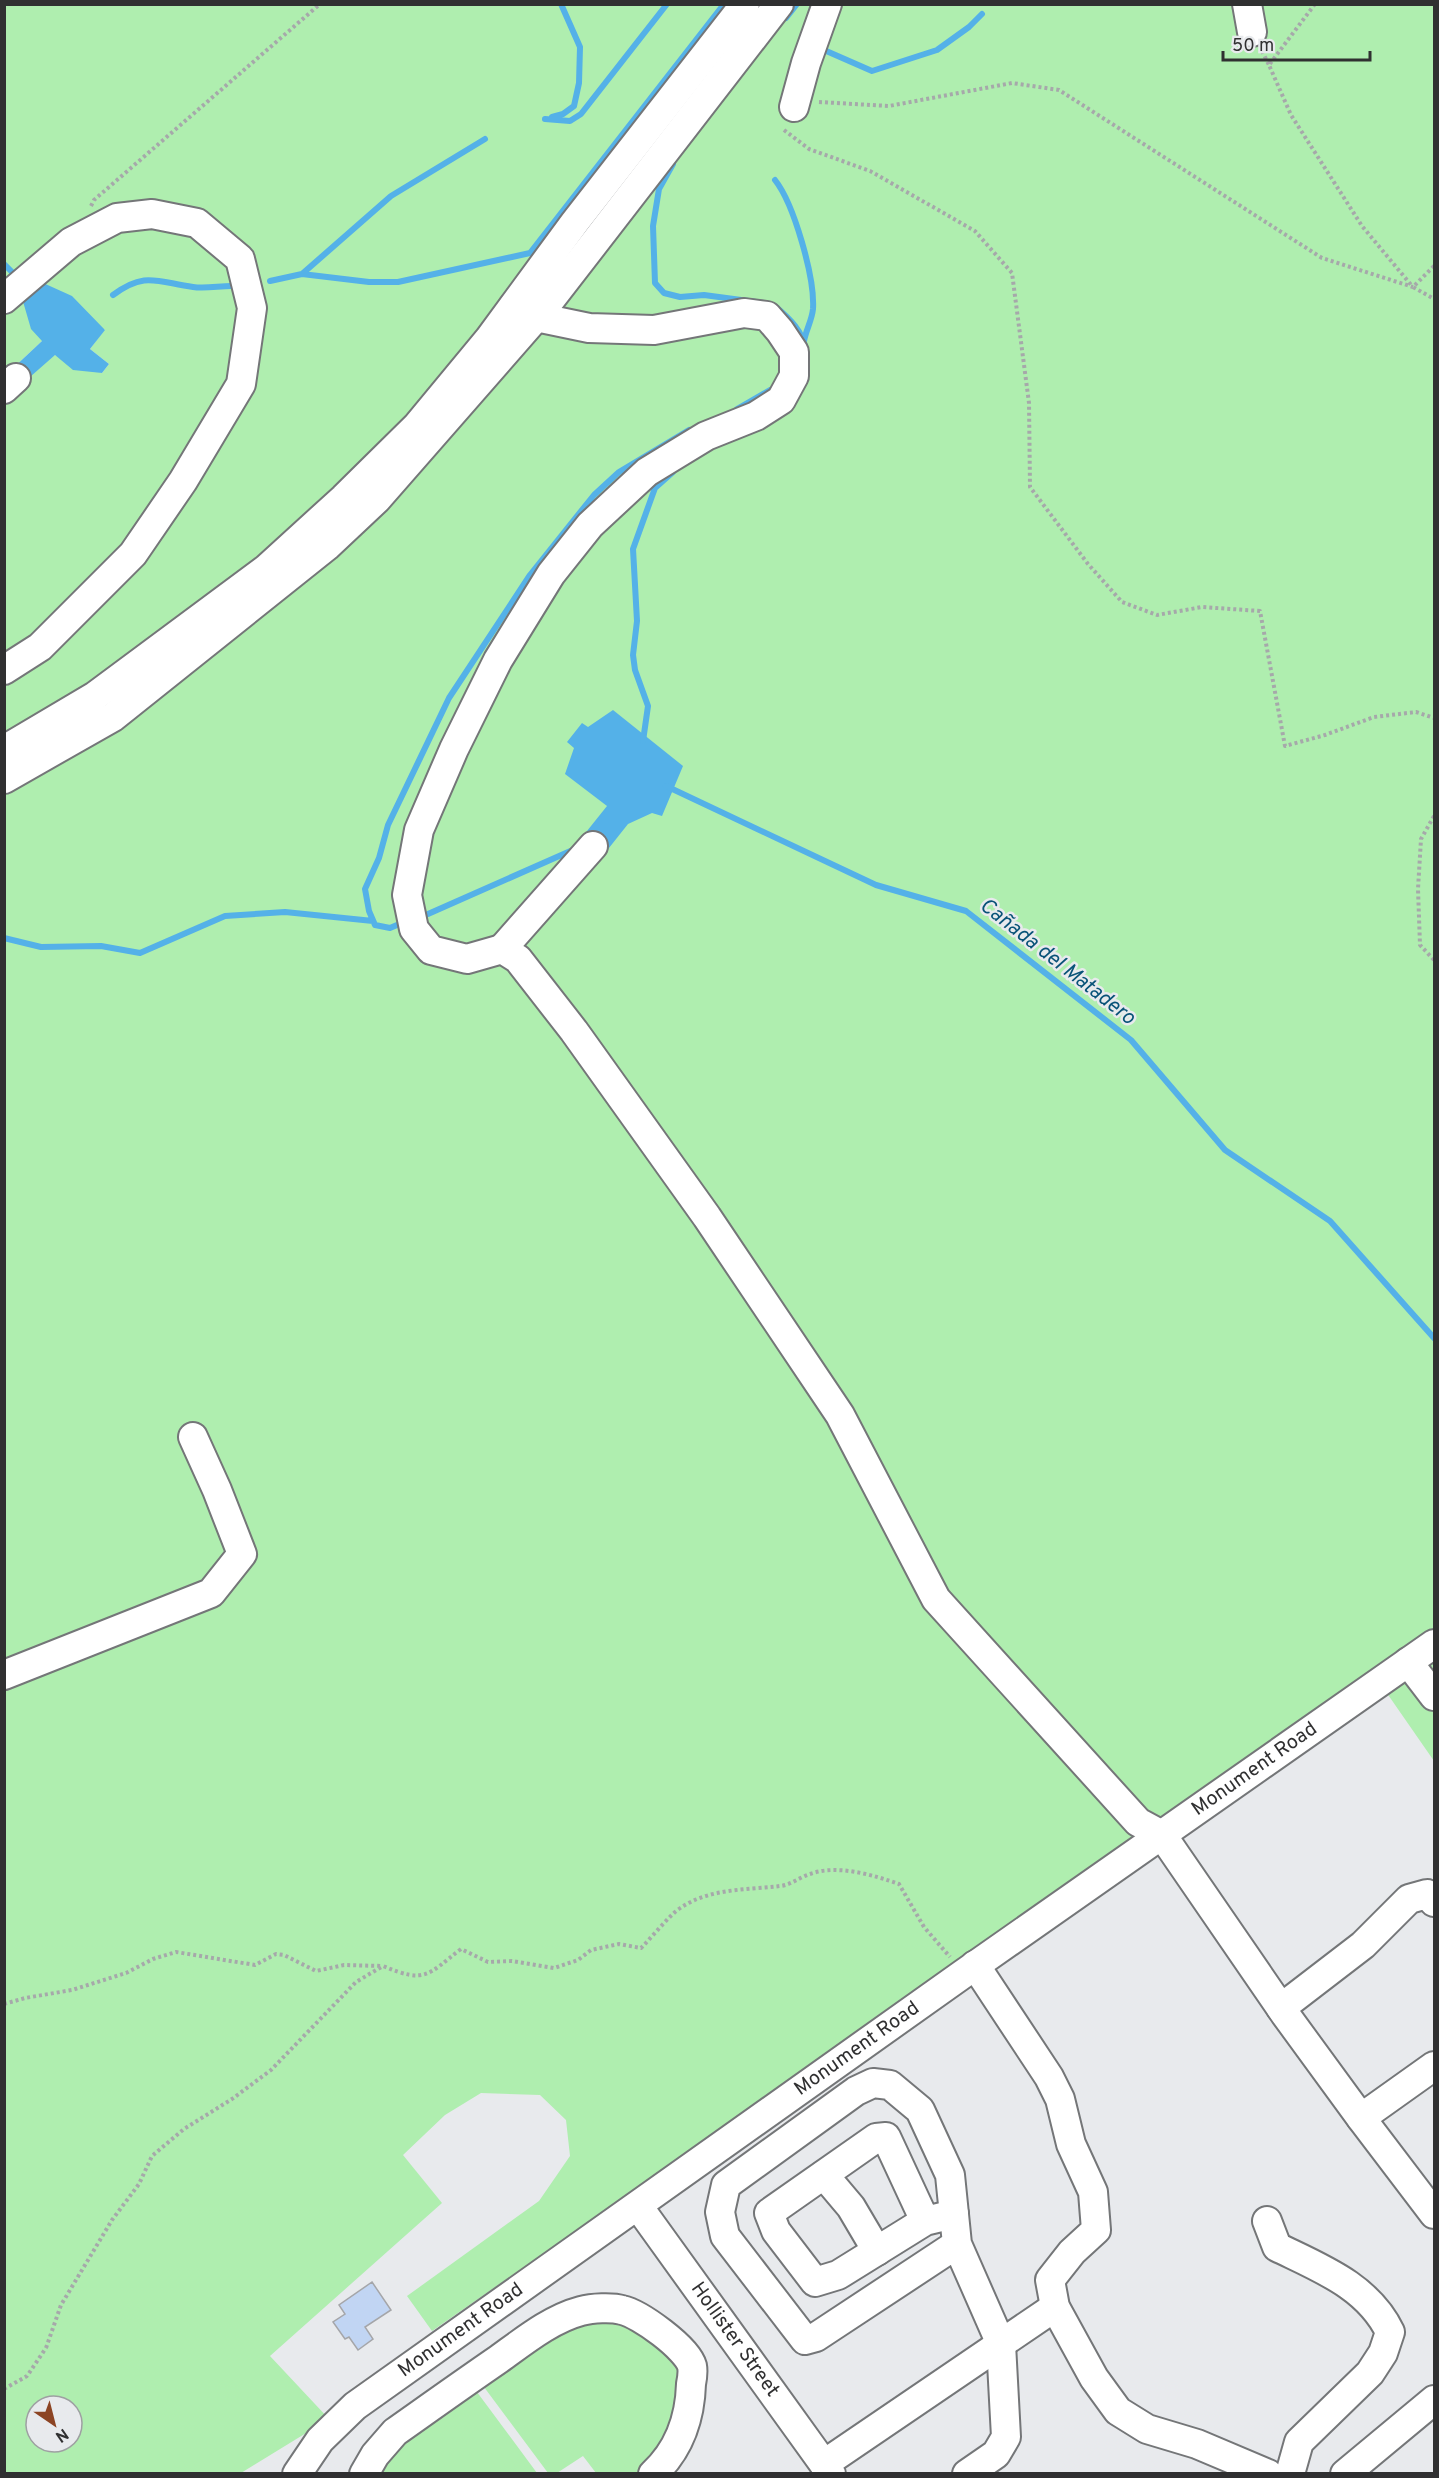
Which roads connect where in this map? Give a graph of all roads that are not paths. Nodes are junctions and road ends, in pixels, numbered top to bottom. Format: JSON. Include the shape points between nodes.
{"nodes":[{"id":1,"x":744,"y":4,"type":"edge"},
{"id":2,"x":779,"y":4,"type":"edge"},
{"id":3,"x":827,"y":4,"type":"edge"},
{"id":4,"x":794,"y":107,"type":"road end"},
{"id":5,"x":4,"y":299,"type":"edge"},
{"id":6,"x":524,"y":312,"type":"junction"},
{"id":7,"x":4,"y":670,"type":"edge"},
{"id":8,"x":4,"y":750,"type":"edge"},
{"id":9,"x":4,"y":779,"type":"edge"},
{"id":10,"x":594,"y":846,"type":"dead end"},
{"id":11,"x":502,"y":949,"type":"junction"},
{"id":12,"x":193,"y":1437,"type":"dead end"},
{"id":13,"x":1434,"y":1644,"type":"edge"},
{"id":14,"x":1408,"y":1662,"type":"junction"},
{"id":15,"x":4,"y":1675,"type":"edge"},
{"id":16,"x":1434,"y":1696,"type":"edge"},
{"id":17,"x":1162,"y":1835,"type":"junction"},
{"id":18,"x":1434,"y":1902,"type":"edge"},
{"id":19,"x":969,"y":1970,"type":"junction"},
{"id":20,"x":1281,"y":2008,"type":"junction"},
{"id":21,"x":1434,"y":2066,"type":"edge"},
{"id":22,"x":1361,"y":2118,"type":"junction"},
{"id":23,"x":825,"y":2175,"type":"junction"},
{"id":24,"x":1425,"y":2185,"type":"edge"},
{"id":25,"x":638,"y":2206,"type":"junction"},
{"id":26,"x":954,"y":2214,"type":"junction"},
{"id":27,"x":1434,"y":2214,"type":"edge"},
{"id":28,"x":925,"y":2221,"type":"junction"},
{"id":29,"x":1267,"y":2221,"type":"dead end"},
{"id":30,"x":957,"y":2244,"type":"junction"},
{"id":31,"x":877,"y":2251,"type":"junction"},
{"id":32,"x":1055,"y":2307,"type":"junction"},
{"id":33,"x":1001,"y":2344,"type":"junction"},
{"id":34,"x":1434,"y":2400,"type":"edge"},
{"id":35,"x":827,"y":2469,"type":"edge"},
{"id":36,"x":297,"y":2474,"type":"edge"},
{"id":37,"x":364,"y":2474,"type":"edge"},
{"id":38,"x":653,"y":2474,"type":"edge"},
{"id":39,"x":967,"y":2474,"type":"edge"},
{"id":40,"x":1268,"y":2474,"type":"edge"},
{"id":41,"x":1290,"y":2474,"type":"edge"},
{"id":42,"x":1345,"y":2474,"type":"edge"}],
"edges":[{"from":1,"to":6,"type":"street","via":[[575,222]]},
{"from":2,"to":6,"type":"street"},
{"from":3,"to":4,"type":"street"},
{"from":5,"to":7,"type":"street","via":[[71,242],[117,218],[152,214],[196,223],[240,259],[252,308],[241,384],[183,481],[133,554],[40,647]]},
{"from":6,"to":8,"type":"street","via":[[489,339],[417,426],[266,569],[95,696]]},
{"from":6,"to":9,"type":"street","via":[[377,499],[327,546],[113,717]]},
{"from":6,"to":11,"type":"street","via":[[589,328],[654,330],[744,313],[767,316],[794,352],[794,375],[781,400],[756,416],[706,436],[647,472],[590,525],[551,574],[498,660],[419,830],[407,895],[414,929],[431,950],[466,959]]},
{"from":10,"to":11,"type":"street"},
{"from":11,"to":17,"type":"street","via":[[518,959],[574,1031],[707,1217],[840,1415],[936,1599],[1138,1821]]},
{"from":12,"to":15,"type":"street","via":[[242,1554],[211,1593]]},
{"from":13,"to":14,"type":"street","name":"Monument Road"},
{"from":14,"to":16,"type":"street"},
{"from":14,"to":17,"type":"street","name":"Monument Road"},
{"from":17,"to":19,"type":"street","name":"Monument Road"},
{"from":17,"to":20,"type":"street"},
{"from":18,"to":20,"type":"street","via":[[1427,1894],[1409,1899],[1363,1945]]},
{"from":19,"to":25,"type":"street","name":"Monument Road"},
{"from":19,"to":32,"type":"street","via":[[1049,2077],[1060,2098],[1071,2144],[1093,2192],[1096,2230],[1050,2280]]},
{"from":20,"to":22,"type":"street"},
{"from":21,"to":22,"type":"street"},
{"from":22,"to":24,"type":"street"},
{"from":23,"to":28,"type":"street","via":[[876,2138],[886,2137]]},
{"from":23,"to":31,"type":"street","via":[[851,2206]]},
{"from":23,"to":31,"type":"street","via":[[769,2213],[776,2231],[814,2282],[838,2275]]},
{"from":24,"to":27,"type":"street"},
{"from":25,"to":35,"type":"street","name":"Hollister Street"},
{"from":25,"to":36,"type":"street","name":"Monument Road","via":[[355,2406],[320,2440]]},
{"from":26,"to":28,"type":"street"},
{"from":26,"to":30,"type":"street"},
{"from":26,"to":30,"type":"street","via":[[950,2175],[921,2110],[890,2085],[873,2083],[856,2091],[726,2186],[720,2212],[725,2236],[805,2340],[816,2337]]},
{"from":28,"to":31,"type":"street"},
{"from":29,"to":41,"type":"street","via":[[1277,2247],[1346,2281],[1383,2316],[1390,2332],[1370,2373],[1299,2442]]},
{"from":30,"to":33,"type":"street"},
{"from":32,"to":33,"type":"street"},
{"from":32,"to":40,"type":"street","via":[[1094,2378],[1118,2411],[1147,2429]]},
{"from":33,"to":35,"type":"street"},
{"from":33,"to":39,"type":"street","via":[[1006,2436],[996,2454]]},
{"from":34,"to":42,"type":"street"},
{"from":37,"to":38,"type":"street","via":[[394,2432],[542,2329],[582,2311],[602,2310],[623,2310],[644,2321],[677,2344],[692,2366],[686,2422],[678,2443]]}]}
